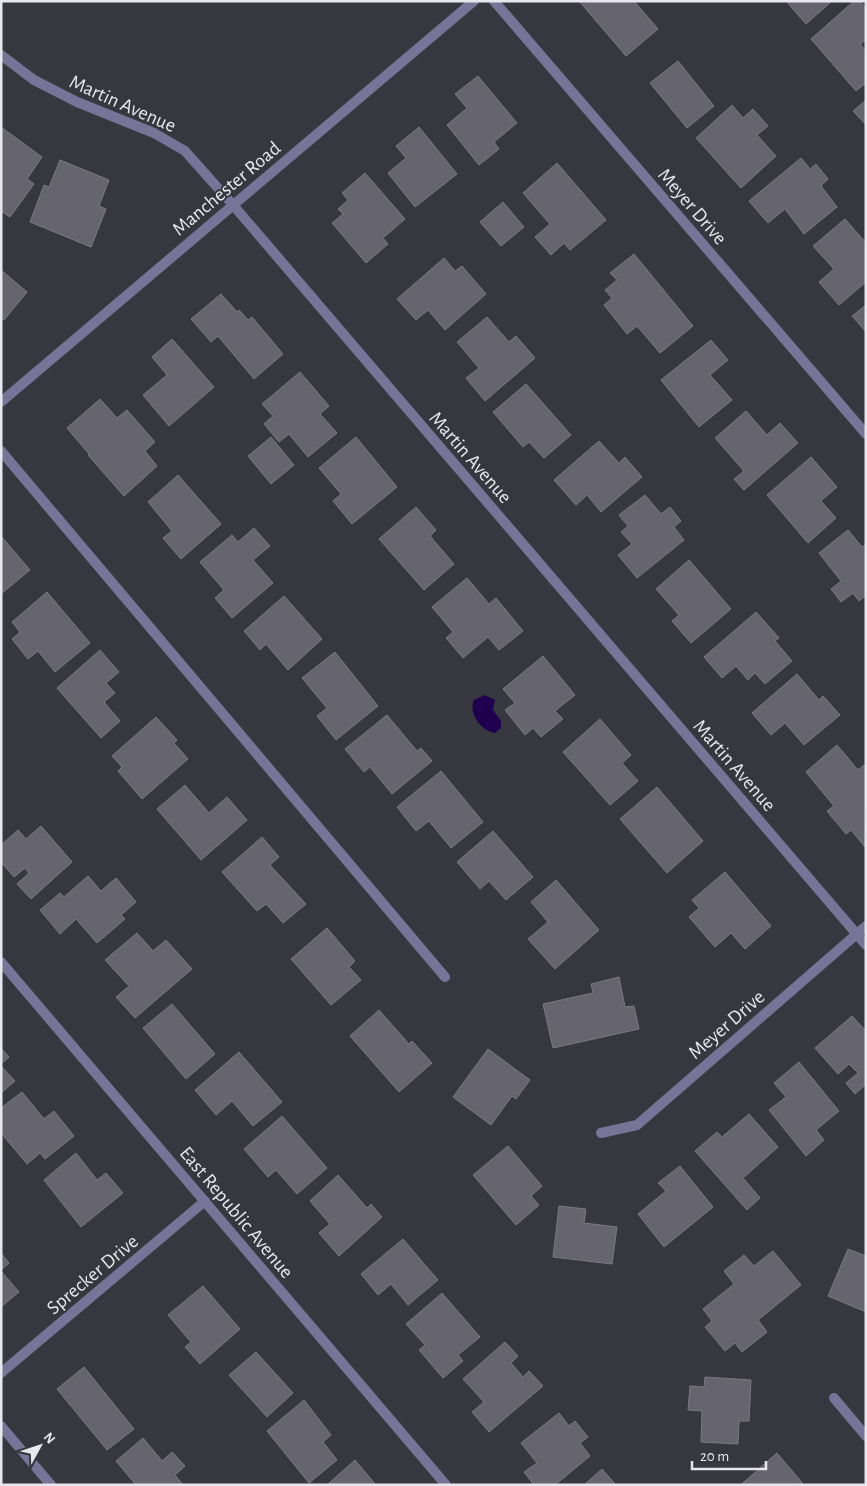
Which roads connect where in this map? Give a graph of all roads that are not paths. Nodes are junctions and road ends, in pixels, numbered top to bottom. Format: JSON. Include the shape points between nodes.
{"nodes":[{"id":1,"x":474,"y":1,"type":"edge"},
{"id":2,"x":494,"y":1,"type":"edge"},
{"id":3,"x":1,"y":55,"type":"edge"},
{"id":4,"x":233,"y":205,"type":"junction"},
{"id":5,"x":1,"y":402,"type":"edge"},
{"id":6,"x":866,"y":434,"type":"edge"},
{"id":7,"x":1,"y":451,"type":"edge"},
{"id":8,"x":866,"y":926,"type":"edge"},
{"id":9,"x":856,"y":934,"type":"junction"},
{"id":10,"x":866,"y":945,"type":"edge"},
{"id":11,"x":1,"y":962,"type":"edge"},
{"id":12,"x":445,"y":977,"type":"dead end"},
{"id":13,"x":601,"y":1133,"type":"dead end"},
{"id":14,"x":205,"y":1202,"type":"junction"},
{"id":15,"x":1,"y":1373,"type":"edge"},
{"id":16,"x":834,"y":1398,"type":"dead end"},
{"id":17,"x":1,"y":1426,"type":"edge"},
{"id":18,"x":866,"y":1436,"type":"edge"},
{"id":19,"x":51,"y":1485,"type":"edge"},
{"id":20,"x":446,"y":1485,"type":"edge"}],
"edges":[{"from":1,"to":4,"type":"street","name":"Manchester Road"},
{"from":2,"to":6,"type":"street","name":"Meyer Drive"},
{"from":3,"to":4,"type":"street","name":"Martin Avenue","via":[[34,80],[76,102],[154,133],[185,151]]},
{"from":4,"to":5,"type":"street","name":"Manchester Road"},
{"from":4,"to":9,"type":"street","name":"Martin Avenue"},
{"from":7,"to":12,"type":"street"},
{"from":8,"to":9,"type":"street","name":"Meyer Drive"},
{"from":9,"to":10,"type":"street","name":"Martin Avenue"},
{"from":9,"to":13,"type":"street","name":"Meyer Drive","via":[[637,1125]]},
{"from":11,"to":14,"type":"street","name":"East Republic Avenue"},
{"from":14,"to":15,"type":"street","name":"Sprecker Drive"},
{"from":14,"to":20,"type":"street","name":"East Republic Avenue"},
{"from":16,"to":18,"type":"street"},
{"from":17,"to":19,"type":"street"}]}
